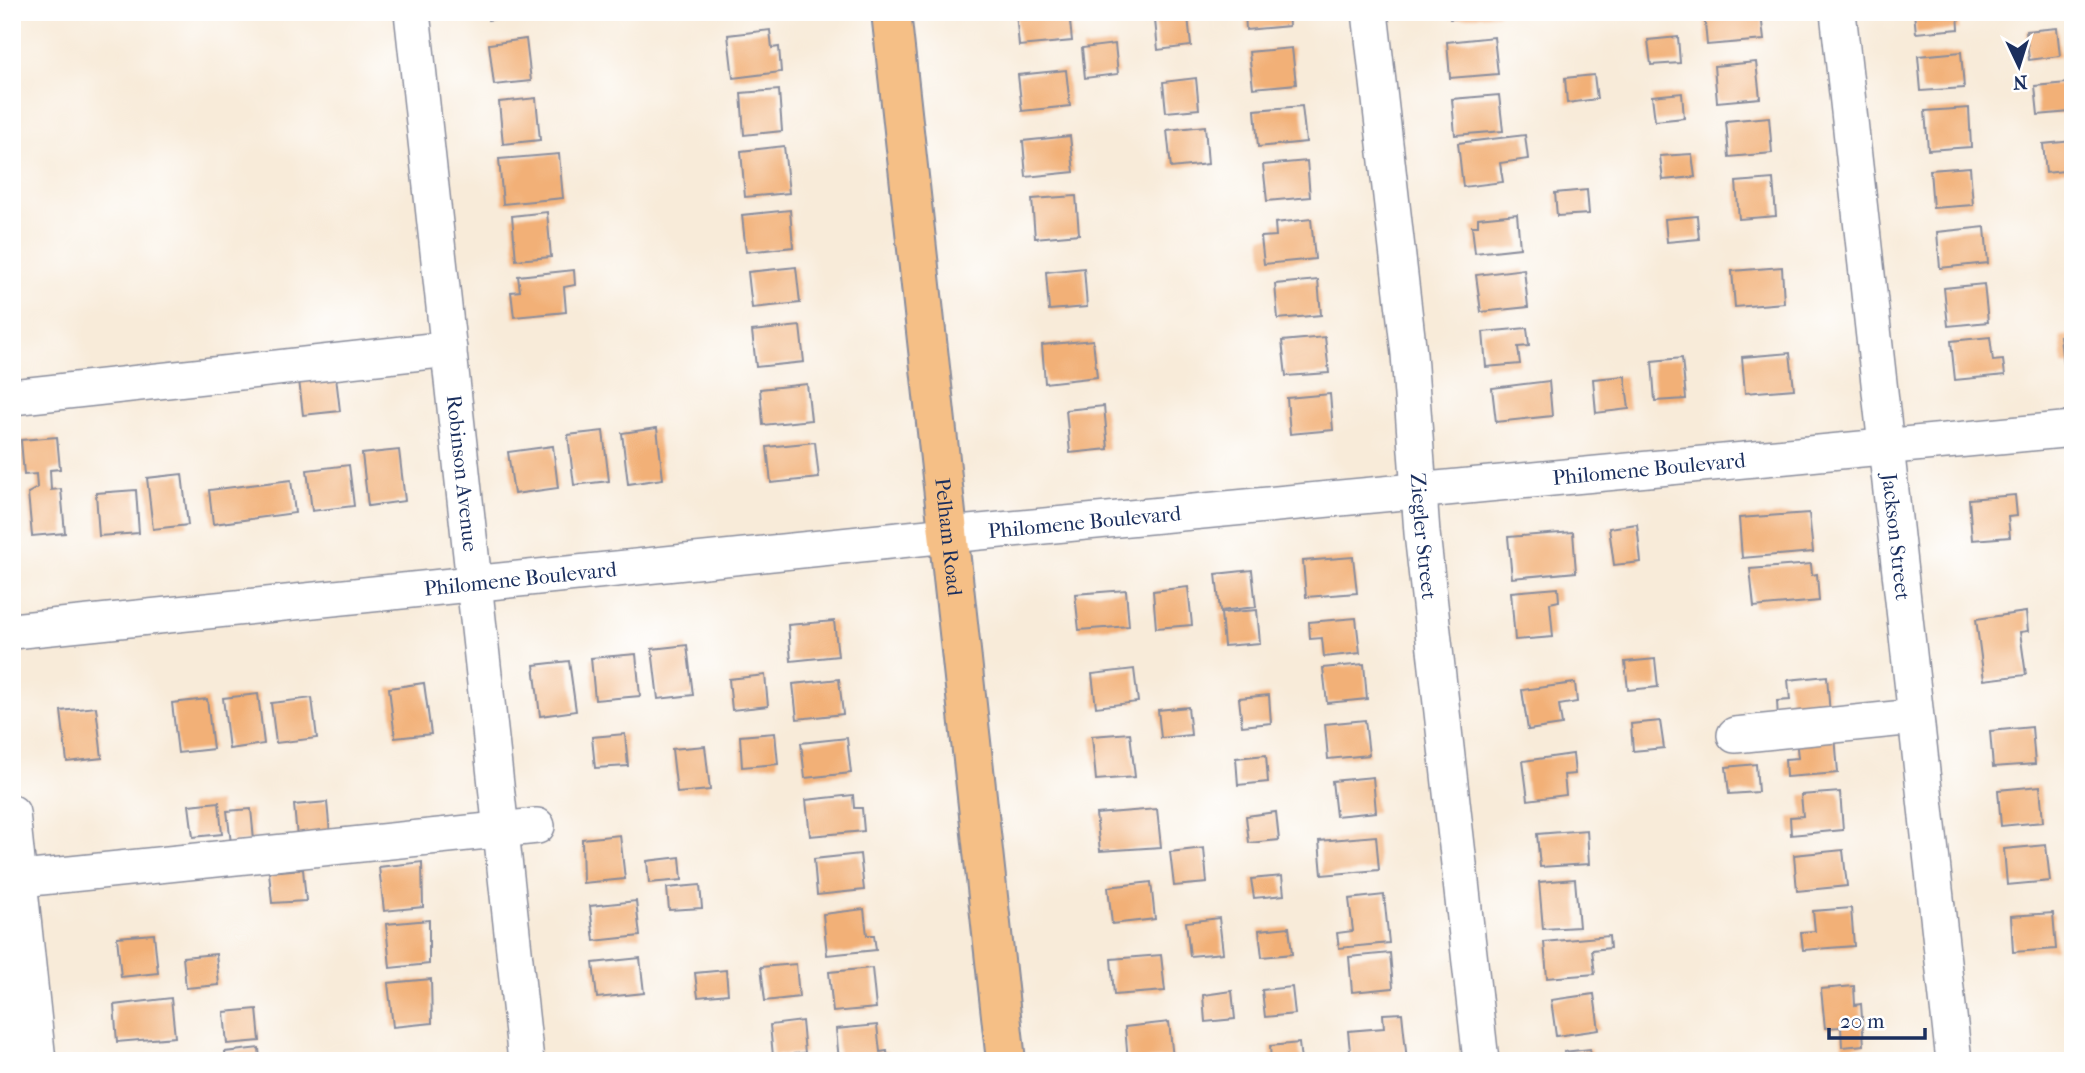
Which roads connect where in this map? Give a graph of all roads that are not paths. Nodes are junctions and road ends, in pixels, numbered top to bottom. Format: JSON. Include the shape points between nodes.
{"nodes":[{"id":1,"x":412,"y":12,"type":"edge"},
{"id":2,"x":891,"y":12,"type":"edge"},
{"id":3,"x":1370,"y":12,"type":"edge"},
{"id":4,"x":1838,"y":12,"type":"edge"},
{"id":5,"x":449,"y":349,"type":"junction"},
{"id":6,"x":12,"y":397,"type":"edge"},
{"id":7,"x":2073,"y":429,"type":"edge"},
{"id":8,"x":1885,"y":446,"type":"junction"},
{"id":9,"x":1419,"y":492,"type":"junction"},
{"id":10,"x":948,"y":535,"type":"junction"},
{"id":11,"x":474,"y":584,"type":"junction"},
{"id":12,"x":12,"y":631,"type":"edge"},
{"id":13,"x":1915,"y":717,"type":"junction"},
{"id":14,"x":1735,"y":735,"type":"dead end"},
{"id":15,"x":12,"y":813,"type":"edge"},
{"id":16,"x":537,"y":826,"type":"dead end"},
{"id":17,"x":501,"y":831,"type":"junction"},
{"id":18,"x":15,"y":879,"type":"edge"},
{"id":19,"x":38,"y":1061,"type":"edge"},
{"id":20,"x":526,"y":1061,"type":"edge"},
{"id":21,"x":1006,"y":1061,"type":"edge"},
{"id":22,"x":1481,"y":1061,"type":"edge"},
{"id":23,"x":1954,"y":1061,"type":"edge"}],
"edges":[{"from":1,"to":5,"type":"street","name":"Robinson Avenue"},
{"from":2,"to":10,"type":"main road","name":"Pelham Road"},
{"from":3,"to":9,"type":"street","name":"Ziegler Street","via":[[1409,354]]},
{"from":4,"to":8,"type":"street","name":"Jackson Street"},
{"from":5,"to":6,"type":"street"},
{"from":5,"to":11,"type":"street","name":"Robinson Avenue"},
{"from":7,"to":8,"type":"street","name":"Philomene Boulevard"},
{"from":8,"to":9,"type":"street","name":"Philomene Boulevard"},
{"from":8,"to":13,"type":"street","name":"Jackson Street"},
{"from":9,"to":10,"type":"street","name":"Philomene Boulevard"},
{"from":9,"to":22,"type":"street","name":"Ziegler Street"},
{"from":10,"to":11,"type":"street","name":"Philomene Boulevard"},
{"from":10,"to":21,"type":"main road","name":"Pelham Road"},
{"from":11,"to":12,"type":"street","name":"Philomene Boulevard"},
{"from":11,"to":17,"type":"street","name":"Robinson Avenue"},
{"from":13,"to":14,"type":"street"},
{"from":13,"to":23,"type":"street","name":"Jackson Street"},
{"from":15,"to":18,"type":"street"},
{"from":16,"to":17,"type":"street"},
{"from":17,"to":18,"type":"street"},
{"from":17,"to":20,"type":"street","name":"Robinson Avenue"},
{"from":18,"to":19,"type":"street"}]}
